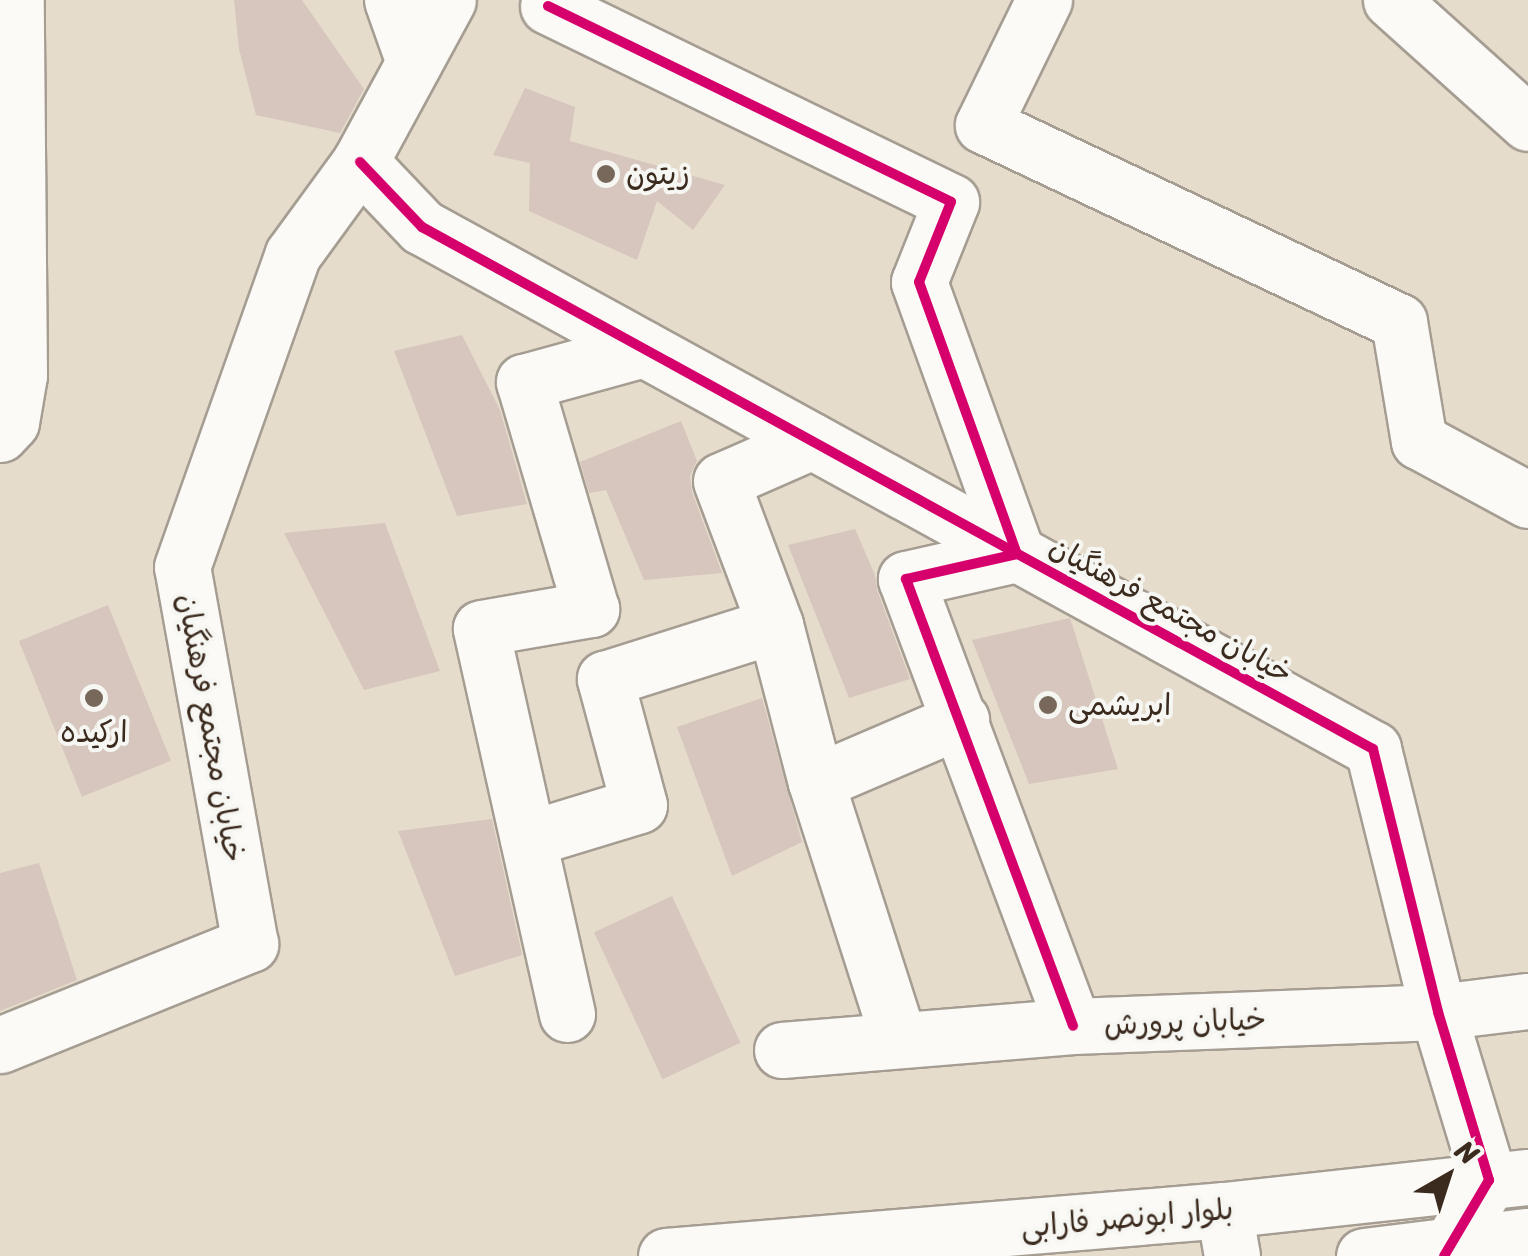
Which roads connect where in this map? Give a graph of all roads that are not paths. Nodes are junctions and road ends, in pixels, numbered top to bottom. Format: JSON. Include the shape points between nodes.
{"nodes":[{"id":1,"x":16,"y":0,"type":"edge"},
{"id":2,"x":392,"y":0,"type":"edge"},
{"id":3,"x":448,"y":0,"type":"edge"},
{"id":4,"x":1044,"y":0,"type":"edge"},
{"id":5,"x":1390,"y":0,"type":"edge"},
{"id":6,"x":548,"y":6,"type":"dead end"},
{"id":7,"x":414,"y":62,"type":"junction"},
{"id":8,"x":1528,"y":122,"type":"edge"},
{"id":9,"x":982,"y":125,"type":"junction"},
{"id":10,"x":360,"y":162,"type":"junction"},
{"id":11,"x":951,"y":202,"type":"junction"},
{"id":12,"x":9,"y":320,"type":"edge"},
{"id":13,"x":644,"y":349,"type":"junction"},
{"id":14,"x":0,"y":434,"type":"edge"},
{"id":15,"x":812,"y":441,"type":"junction"},
{"id":16,"x":1528,"y":500,"type":"edge"},
{"id":17,"x":1016,"y":554,"type":"junction"},
{"id":18,"x":776,"y":625,"type":"junction"},
{"id":19,"x":961,"y":720,"type":"junction"},
{"id":20,"x":816,"y":782,"type":"junction"},
{"id":21,"x":528,"y":839,"type":"junction"},
{"id":22,"x":1528,"y":1001,"type":"edge"},
{"id":23,"x":1438,"y":1012,"type":"junction"},
{"id":24,"x":567,"y":1014,"type":"dead end"},
{"id":25,"x":1073,"y":1026,"type":"junction"},
{"id":26,"x":899,"y":1040,"type":"junction"},
{"id":27,"x":0,"y":1046,"type":"edge"},
{"id":28,"x":782,"y":1050,"type":"dead end"},
{"id":29,"x":1508,"y":1179,"type":"edge"},
{"id":30,"x":1228,"y":1233,"type":"edge"},
{"id":31,"x":1528,"y":1236,"type":"edge"},
{"id":32,"x":1446,"y":1251,"type":"edge"},
{"id":33,"x":666,"y":1256,"type":"edge"},
{"id":34,"x":1364,"y":1256,"type":"edge"}],
"edges":[{"from":1,"to":12,"type":"street"},
{"from":2,"to":7,"type":"street"},
{"from":3,"to":7,"type":"street","name":"خیابان مجتمع فرهنگیان"},
{"from":4,"to":9,"type":"street"},
{"from":5,"to":8,"type":"street"},
{"from":6,"to":11,"type":"street"},
{"from":7,"to":10,"type":"street","name":"خیابان مجتمع فرهنگیان"},
{"from":9,"to":11,"type":"street"},
{"from":9,"to":16,"type":"street","via":[[1399,322],[1419,442]]},
{"from":10,"to":13,"type":"street","name":"خیابان مجتمع فرهنگیان","via":[[422,227]]},
{"from":10,"to":27,"type":"street","name":"خیابان مجتمع فرهنگیان","via":[[293,254],[182,567],[250,944]]},
{"from":11,"to":17,"type":"street","via":[[919,282]]},
{"from":12,"to":14,"type":"street","via":[[18,376],[11,422]]},
{"from":13,"to":15,"type":"street","name":"خیابان مجتمع فرهنگیان"},
{"from":13,"to":21,"type":"street","via":[[524,382],[591,609],[481,628]]},
{"from":15,"to":17,"type":"street","name":"خیابان مجتمع فرهنگیان"},
{"from":15,"to":18,"type":"street","via":[[722,481]]},
{"from":17,"to":19,"type":"street","via":[[906,579]]},
{"from":17,"to":23,"type":"street","name":"خیابان مجتمع فرهنگیان","via":[[1373,749]]},
{"from":18,"to":20,"type":"street"},
{"from":18,"to":21,"type":"street","via":[[605,679],[639,805]]},
{"from":19,"to":20,"type":"street"},
{"from":19,"to":25,"type":"street"},
{"from":20,"to":26,"type":"street"},
{"from":21,"to":24,"type":"street"},
{"from":22,"to":23,"type":"street","name":"خیابان پرورش"},
{"from":23,"to":25,"type":"street","name":"خیابان پرورش"},
{"from":23,"to":29,"type":"street","name":"خیابان مجتمع فرهنگیان"},
{"from":25,"to":26,"type":"street","name":"خیابان پرورش"},
{"from":26,"to":28,"type":"street","name":"خیابان پرورش"},
{"from":29,"to":30,"type":"street","name":"بلوار ابونصر فارابی"},
{"from":29,"to":32,"type":"street"},
{"from":30,"to":33,"type":"street","name":"بلوار ابونصر فارابی"},
{"from":31,"to":32,"type":"street"},
{"from":32,"to":34,"type":"street"}]}
